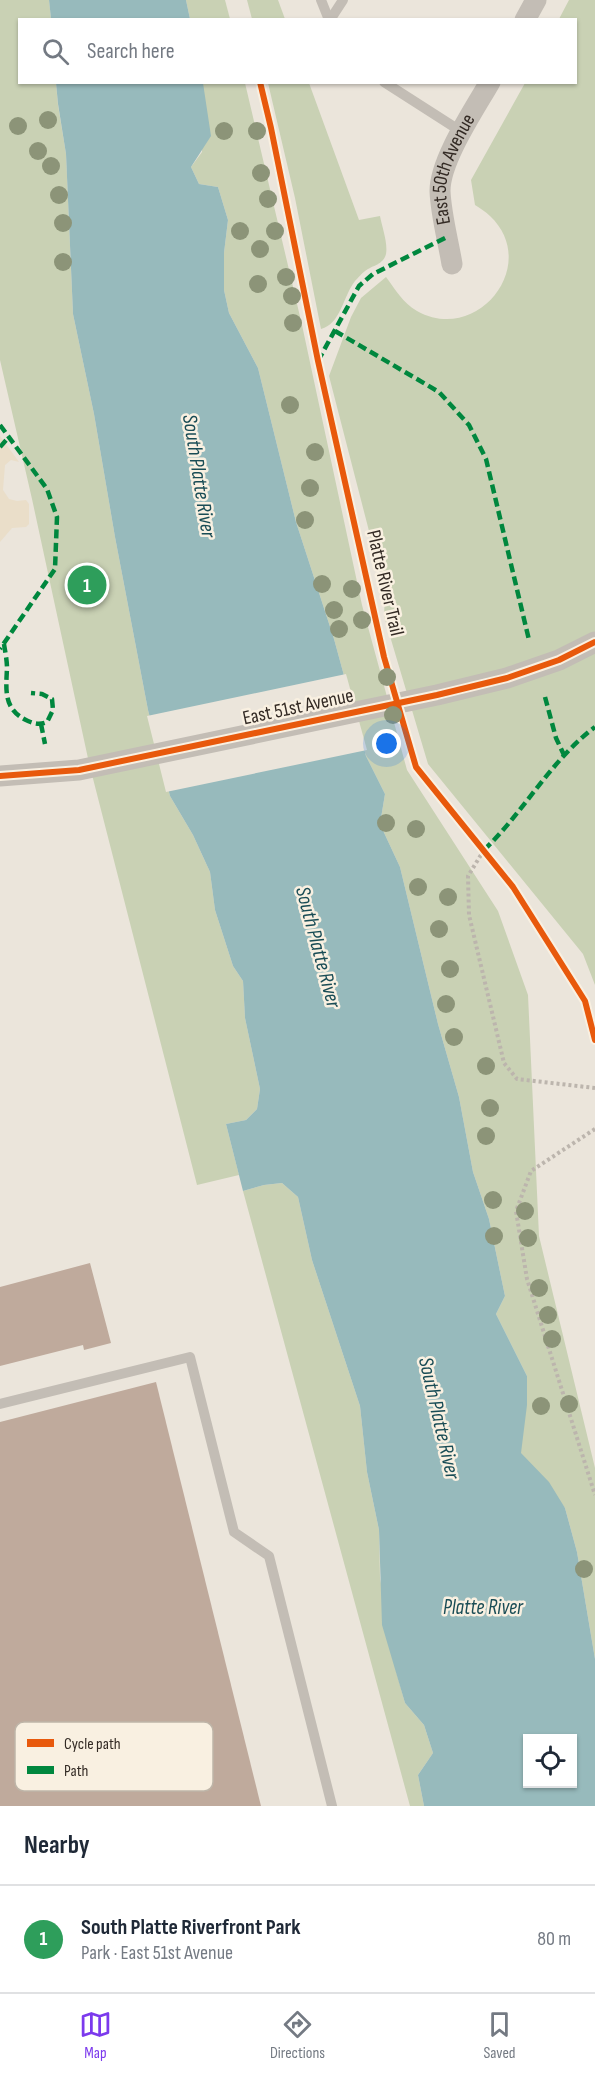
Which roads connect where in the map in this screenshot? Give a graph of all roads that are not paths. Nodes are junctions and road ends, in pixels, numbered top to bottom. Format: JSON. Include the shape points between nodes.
{"nodes":[{"id":1,"x":321,"y":0,"type":"edge"},
{"id":2,"x":343,"y":0,"type":"edge"},
{"id":3,"x":536,"y":0,"type":"edge"},
{"id":4,"x":328,"y":18,"type":"edge"},
{"id":5,"x":330,"y":18,"type":"edge"},
{"id":6,"x":526,"y":18,"type":"edge"},
{"id":7,"x":387,"y":84,"type":"edge"},
{"id":8,"x":489,"y":84,"type":"edge"},
{"id":9,"x":462,"y":132,"type":"junction"},
{"id":10,"x":452,"y":264,"type":"dead end"},
{"id":11,"x":595,"y":642,"type":"edge"},
{"id":12,"x":0,"y":776,"type":"edge"},
{"id":13,"x":0,"y":1404,"type":"edge"},
{"id":14,"x":332,"y":1806,"type":"edge"}],
"edges":[{"from":1,"to":4,"type":"lane"},
{"from":2,"to":5,"type":"lane"},
{"from":3,"to":6,"type":"street"},
{"from":7,"to":9,"type":"lane"},
{"from":8,"to":9,"type":"street","name":"East 50th Avenue"},
{"from":9,"to":10,"type":"street","name":"East 50th Avenue","via":[[441,179],[441,203]]},
{"from":11,"to":12,"type":"street","name":"East 51st Avenue","via":[[559,660],[507,678],[437,695],[79,770]]},
{"from":13,"to":14,"type":"lane","via":[[190,1357],[234,1532],[269,1556]]}]}
